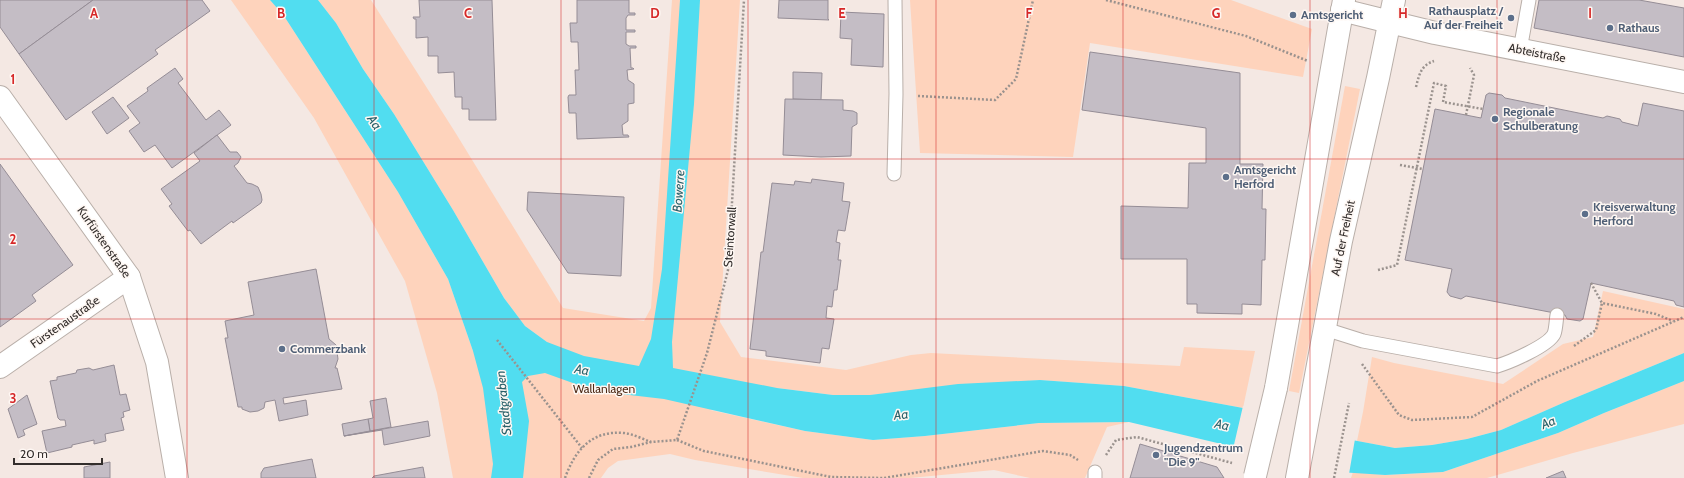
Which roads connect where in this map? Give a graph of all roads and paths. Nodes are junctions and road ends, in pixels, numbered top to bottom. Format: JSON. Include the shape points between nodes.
{"nodes":[{"id":1,"x":744,"y":0,"type":"edge"},
{"id":2,"x":895,"y":0,"type":"edge"},
{"id":3,"x":1033,"y":0,"type":"edge"},
{"id":4,"x":1106,"y":0,"type":"edge"},
{"id":5,"x":1394,"y":0,"type":"edge"},
{"id":6,"x":1529,"y":0,"type":"edge"},
{"id":7,"x":1340,"y":3,"type":"edge"},
{"id":8,"x":1390,"y":22,"type":"junction"},
{"id":9,"x":1520,"y":50,"type":"junction"},
{"id":10,"x":1436,"y":60,"type":"dead end"},
{"id":11,"x":1466,"y":61,"type":"dead end"},
{"id":12,"x":1312,"y":62,"type":"dead end"},
{"id":13,"x":1684,"y":82,"type":"edge"},
{"id":14,"x":1416,"y":87,"type":"dead end"},
{"id":15,"x":896,"y":94,"type":"junction"},
{"id":16,"x":0,"y":97,"type":"edge"},
{"id":17,"x":1468,"y":106,"type":"junction"},
{"id":18,"x":1483,"y":109,"type":"dead end"},
{"id":19,"x":1466,"y":115,"type":"dead end"},
{"id":20,"x":1400,"y":165,"type":"dead end"},
{"id":21,"x":1416,"y":168,"type":"junction"},
{"id":22,"x":1423,"y":169,"type":"dead end"},
{"id":23,"x":894,"y":174,"type":"dead end"},
{"id":24,"x":1378,"y":270,"type":"dead end"},
{"id":25,"x":129,"y":277,"type":"junction"},
{"id":26,"x":1591,"y":283,"type":"dead end"},
{"id":27,"x":1557,"y":315,"type":"dead end"},
{"id":28,"x":1674,"y":321,"type":"dead end"},
{"id":29,"x":1325,"y":329,"type":"junction"},
{"id":30,"x":497,"y":340,"type":"dead end"},
{"id":31,"x":0,"y":367,"type":"edge"},
{"id":32,"x":1349,"y":403,"type":"dead end"},
{"id":33,"x":677,"y":440,"type":"junction"},
{"id":34,"x":651,"y":442,"type":"junction"},
{"id":35,"x":582,"y":448,"type":"junction"},
{"id":36,"x":1236,"y":464,"type":"dead end"},
{"id":37,"x":1095,"y":475,"type":"edge"},
{"id":38,"x":1255,"y":477,"type":"edge"},
{"id":39,"x":177,"y":478,"type":"edge"},
{"id":40,"x":565,"y":478,"type":"edge"},
{"id":41,"x":589,"y":478,"type":"edge"},
{"id":42,"x":1297,"y":478,"type":"edge"},
{"id":43,"x":1334,"y":478,"type":"edge"}],
"edges":[{"from":1,"to":33,"type":"path","name":"Steintorwall","via":[[728,270],[707,353]]},
{"from":2,"to":15,"type":"lane"},
{"from":3,"to":15,"type":"path","via":[[1016,79],[995,100]]},
{"from":4,"to":12,"type":"path","via":[[1246,36]]},
{"from":5,"to":8,"type":"main road","name":"Auf der Freiheit"},
{"from":6,"to":9,"type":"lane"},
{"from":7,"to":8,"type":"main road","name":"Abteistraße"},
{"from":7,"to":38,"type":"main road","bridge":true,"via":[[1276,388]]},
{"from":8,"to":9,"type":"main road","name":"Abteistraße"},
{"from":8,"to":29,"type":"main road","name":"Auf der Freiheit","via":[[1343,233]]},
{"from":9,"to":13,"type":"main road","name":"Abteistraße"},
{"from":10,"to":14,"type":"path","via":[[1420,71]]},
{"from":11,"to":17,"type":"path","via":[[1474,75]]},
{"from":15,"to":23,"type":"lane"},
{"from":16,"to":25,"type":"main road","name":"Kurfürstenstraße"},
{"from":17,"to":18,"type":"path"},
{"from":17,"to":19,"type":"path"},
{"from":17,"to":21,"type":"path","via":[[1443,102],[1446,86],[1434,83]]},
{"from":20,"to":21,"type":"path"},
{"from":21,"to":22,"type":"path"},
{"from":21,"to":24,"type":"path","via":[[1397,265]]},
{"from":25,"to":31,"type":"main road","name":"Fürstenaustraße"},
{"from":25,"to":39,"type":"main road","name":"Kurfürstenstraße","via":[[157,362]]},
{"from":26,"to":28,"type":"path","via":[[1602,303],[1656,314]]},
{"from":27,"to":29,"type":"lane","via":[[1555,333],[1549,341],[1510,362],[1497,366],[1363,341]]},
{"from":29,"to":42,"type":"main road","name":"Auf der Freiheit"},
{"from":30,"to":35,"type":"path"},
{"from":32,"to":43,"type":"path"},
{"from":33,"to":34,"type":"path"},
{"from":33,"to":37,"type":"path","via":[[704,451],[831,477],[884,478],[1043,451],[1070,455]]},
{"from":34,"to":35,"type":"path","via":[[625,433],[606,434],[591,440]]},
{"from":34,"to":41,"type":"path","via":[[613,449],[598,460]]},
{"from":35,"to":40,"type":"path","via":[[571,461]]},
{"from":36,"to":37,"type":"path","via":[[1137,437],[1116,440]]}]}
